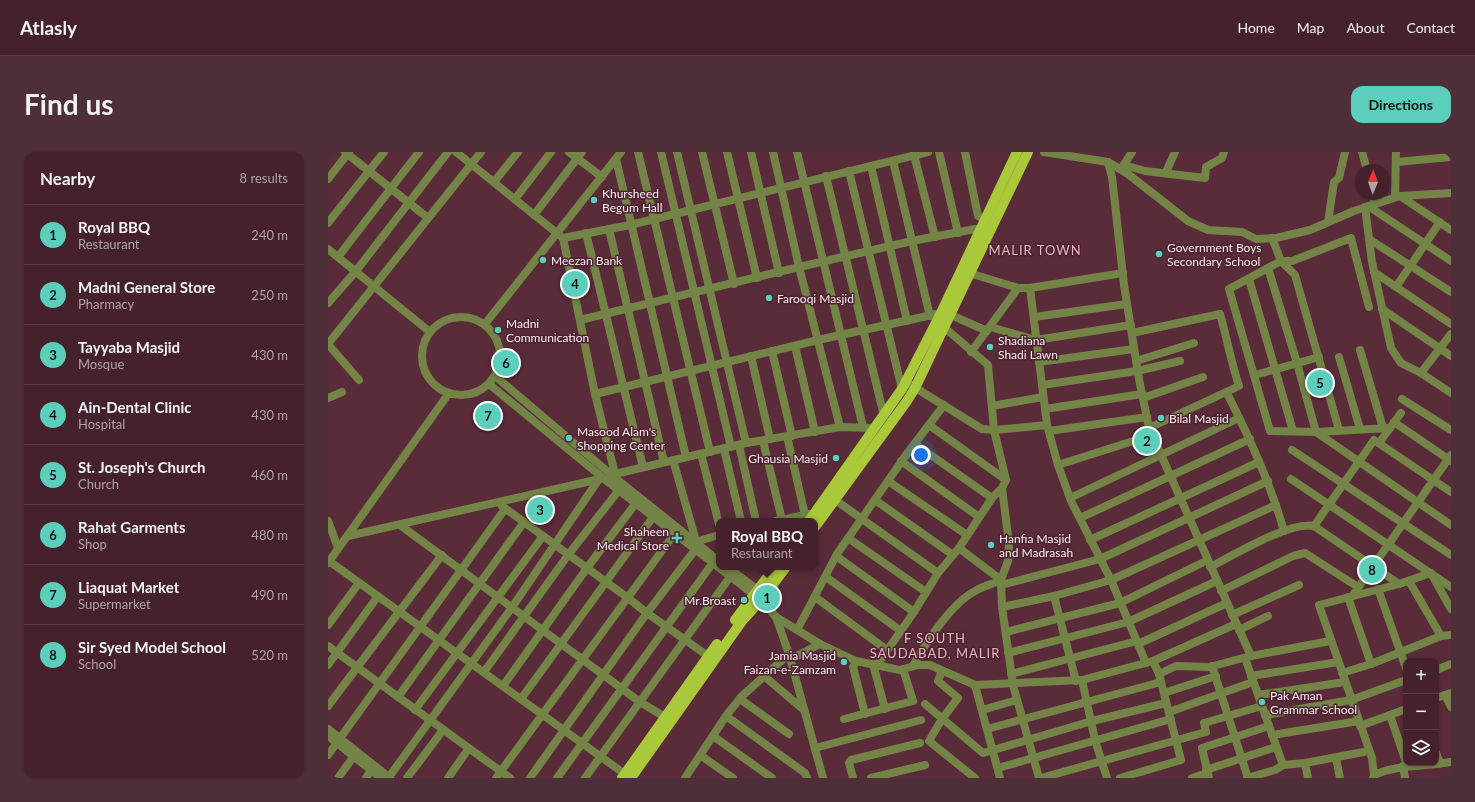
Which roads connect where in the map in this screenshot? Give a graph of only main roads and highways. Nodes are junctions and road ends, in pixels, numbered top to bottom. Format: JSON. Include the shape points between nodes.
{"nodes":[{"id":1,"x":1017,"y":152,"type":"edge"},
{"id":2,"x":1028,"y":152,"type":"edge"},
{"id":3,"x":831,"y":497,"type":"junction"},
{"id":4,"x":809,"y":517,"type":"edge"},
{"id":5,"x":818,"y":521,"type":"edge"},
{"id":6,"x":773,"y":570,"type":"edge"},
{"id":7,"x":783,"y":570,"type":"edge"},
{"id":8,"x":760,"y":595,"type":"junction"},
{"id":9,"x":668,"y":719,"type":"junction"},
{"id":10,"x":627,"y":777,"type":"edge"}],
"edges":[{"from":1,"to":3,"type":"main road","via":[[941,314],[904,385]]},
{"from":2,"to":3,"type":"main road","via":[[915,388]]},
{"from":3,"to":4,"type":"main road"},
{"from":3,"to":5,"type":"main road"},
{"from":6,"to":8,"type":"main road"},
{"from":7,"to":8,"type":"main road"},
{"from":8,"to":9,"type":"main road"},
{"from":8,"to":9,"type":"main road","via":[[708,656]]},
{"from":9,"to":10,"type":"main road"}]}
